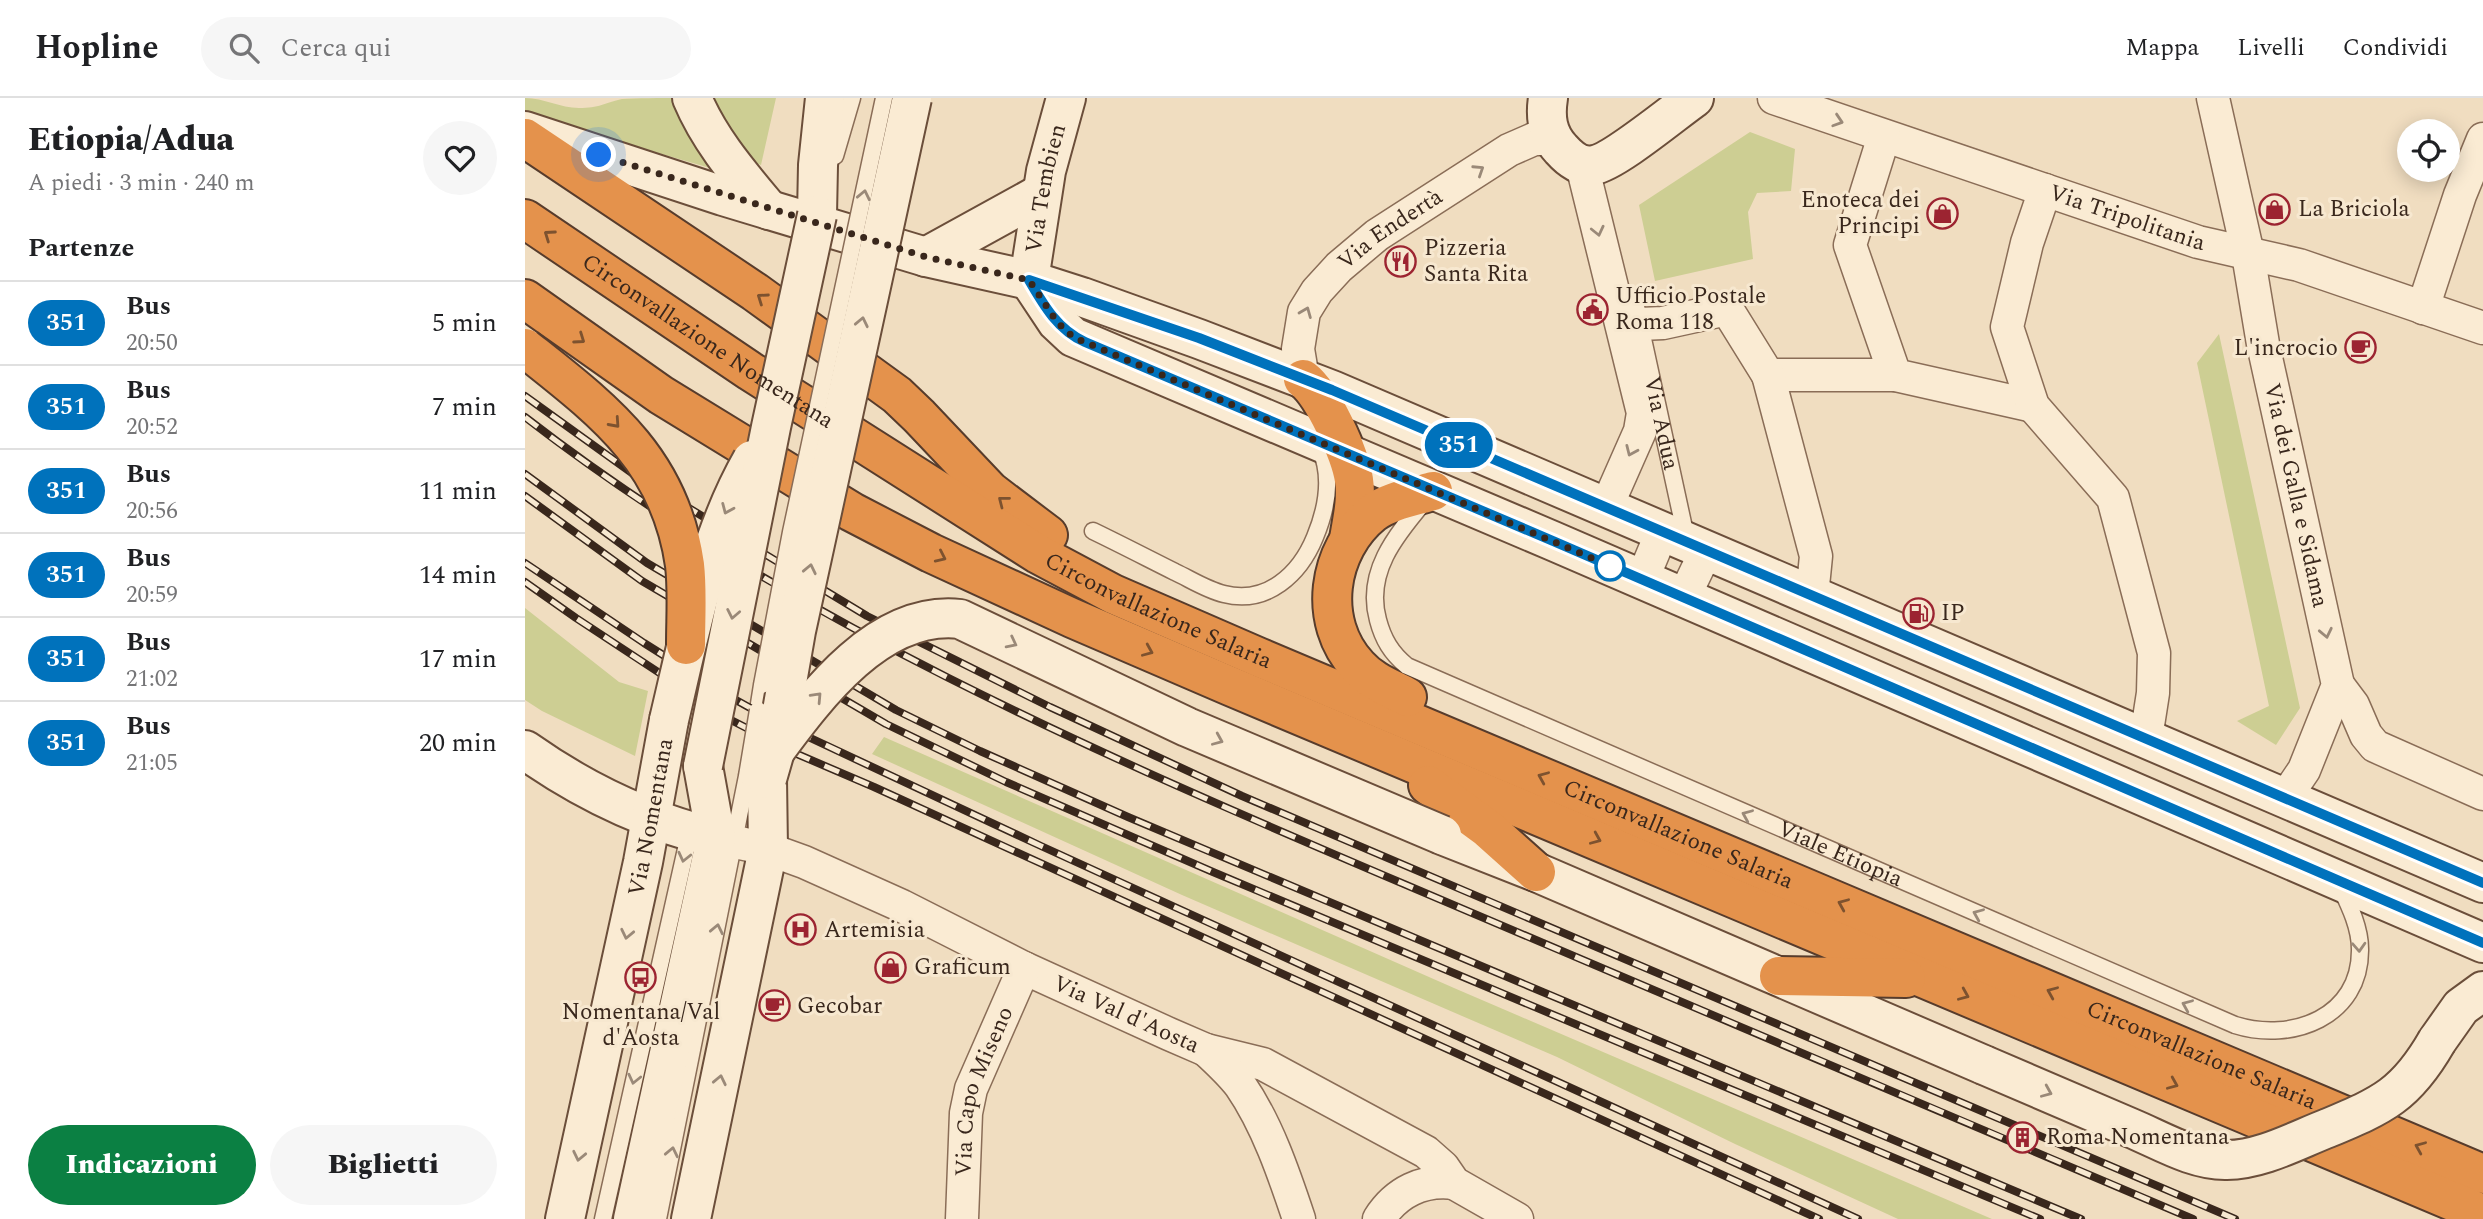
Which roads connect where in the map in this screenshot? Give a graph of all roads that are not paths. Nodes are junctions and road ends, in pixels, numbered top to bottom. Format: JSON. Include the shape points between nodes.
{"nodes":[{"id":1,"x":692,"y":98,"type":"edge"},
{"id":2,"x":825,"y":98,"type":"edge"},
{"id":3,"x":852,"y":98,"type":"edge"},
{"id":4,"x":884,"y":98,"type":"edge"},
{"id":5,"x":912,"y":98,"type":"edge"},
{"id":6,"x":1066,"y":98,"type":"edge"},
{"id":7,"x":1548,"y":98,"type":"edge"},
{"id":8,"x":1694,"y":98,"type":"edge"},
{"id":9,"x":1774,"y":98,"type":"edge"},
{"id":10,"x":2213,"y":98,"type":"edge"},
{"id":11,"x":525,"y":131,"type":"edge"},
{"id":12,"x":1884,"y":136,"type":"junction"},
{"id":13,"x":525,"y":138,"type":"edge"},
{"id":14,"x":1553,"y":139,"type":"junction"},
{"id":15,"x":2483,"y":139,"type":"edge"},
{"id":16,"x":1582,"y":164,"type":"junction"},
{"id":17,"x":2045,"y":190,"type":"junction"},
{"id":18,"x":1042,"y":193,"type":"junction"},
{"id":19,"x":769,"y":210,"type":"junction"},
{"id":20,"x":817,"y":215,"type":"junction"},
{"id":21,"x":525,"y":219,"type":"edge"},
{"id":22,"x":2248,"y":254,"type":"junction"},
{"id":23,"x":926,"y":257,"type":"junction"},
{"id":24,"x":1029,"y":280,"type":"junction"},
{"id":25,"x":525,"y":299,"type":"edge"},
{"id":26,"x":2423,"y":308,"type":"junction"},
{"id":27,"x":1638,"y":313,"type":"joint"},
{"id":28,"x":2483,"y":328,"type":"edge"},
{"id":29,"x":525,"y":348,"type":"edge"},
{"id":30,"x":1649,"y":372,"type":"junction"},
{"id":31,"x":1768,"y":375,"type":"junction"},
{"id":32,"x":1895,"y":375,"type":"junction"},
{"id":33,"x":1303,"y":379,"type":"junction"},
{"id":34,"x":2033,"y":407,"type":"junction"},
{"id":35,"x":1643,"y":413,"type":"junction"},
{"id":36,"x":771,"y":427,"type":"junction"},
{"id":37,"x":1330,"y":447,"type":"junction"},
{"id":38,"x":892,"y":462,"type":"joint"},
{"id":39,"x":1433,"y":491,"type":"junction"},
{"id":40,"x":1606,"y":508,"type":"junction"},
{"id":41,"x":1093,"y":531,"type":"dead end"},
{"id":42,"x":1349,"y":540,"type":"junction"},
{"id":43,"x":1685,"y":542,"type":"junction"},
{"id":44,"x":1642,"y":580,"type":"junction"},
{"id":45,"x":1812,"y":596,"type":"junction"},
{"id":46,"x":1683,"y":599,"type":"junction"},
{"id":47,"x":1226,"y":643,"type":"junction"},
{"id":48,"x":686,"y":645,"type":"junction"},
{"id":49,"x":2337,"y":685,"type":"junction"},
{"id":50,"x":1353,"y":736,"type":"junction"},
{"id":51,"x":2146,"y":738,"type":"junction"},
{"id":52,"x":525,"y":750,"type":"edge"},
{"id":53,"x":1496,"y":757,"type":"junction"},
{"id":54,"x":2483,"y":794,"type":"edge"},
{"id":55,"x":2285,"y":798,"type":"junction"},
{"id":56,"x":733,"y":810,"type":"junction"},
{"id":57,"x":650,"y":818,"type":"junction"},
{"id":58,"x":1536,"y":872,"type":"junction"},
{"id":59,"x":2339,"y":882,"type":"junction"},
{"id":60,"x":2483,"y":883,"type":"edge"},
{"id":61,"x":2483,"y":943,"type":"edge"},
{"id":62,"x":1024,"y":968,"type":"junction"},
{"id":63,"x":1779,"y":976,"type":"junction"},
{"id":64,"x":1925,"y":979,"type":"junction"},
{"id":65,"x":2483,"y":990,"type":"edge"},
{"id":66,"x":1206,"y":1050,"type":"junction"},
{"id":67,"x":2483,"y":1174,"type":"edge"},
{"id":68,"x":1454,"y":1183,"type":"junction"},
{"id":69,"x":2471,"y":1212,"type":"edge"},
{"id":70,"x":565,"y":1219,"type":"edge"},
{"id":71,"x":603,"y":1219,"type":"edge"},
{"id":72,"x":633,"y":1219,"type":"edge"},
{"id":73,"x":658,"y":1219,"type":"edge"},
{"id":74,"x":691,"y":1219,"type":"edge"},
{"id":75,"x":962,"y":1219,"type":"edge"},
{"id":76,"x":1299,"y":1219,"type":"edge"},
{"id":77,"x":1379,"y":1219,"type":"edge"},
{"id":78,"x":1517,"y":1219,"type":"edge"}],
"edges":[{"from":1,"to":19,"type":"main road","via":[[721,151]]},
{"from":2,"to":20,"type":"main road","name":"Via Nomentana"},
{"from":3,"to":20,"type":"lane","name":"Via Nomentana"},
{"from":56,"to":4,"type":"lane","name":"Via Nomentana","one_way":true,"bridge":true,"via":[[758,710],[791,532]]},
{"from":56,"to":5,"type":"main road","name":"Via Nomentana","one_way":true,"bridge":true,"via":[[796,631]]},
{"from":6,"to":18,"type":"main road","name":"Via Tembien"},
{"from":7,"to":14,"type":"main road","via":[[1546,118]]},
{"from":8,"to":16,"type":"main road","via":[[1608,160]]},
{"from":9,"to":12,"type":"street","name":"Via Tripolitania","one_way":true},
{"from":10,"to":22,"type":"street","name":"Via dei Galla e Sidama"},
{"from":11,"to":19,"type":"main road"},
{"from":12,"to":17,"type":"street","name":"Via Tripolitania"},
{"from":12,"to":32,"type":"street","via":[[1850,245]]},
{"from":47,"to":13,"type":"highway","one_way":true,"via":[[1049,535],[990,491],[897,395],[755,292]]},
{"from":14,"to":16,"type":"main road"},
{"from":33,"to":14,"type":"street","name":"Via Endertà","one_way":true,"via":[[1299,337],[1304,312],[1339,267],[1377,235],[1509,150],[1534,139]]},
{"from":15,"to":26,"type":"street"},
{"from":16,"to":35,"type":"street","name":"Via Adua","one_way":true},
{"from":17,"to":22,"type":"street","name":"Via Tripolitania","via":[[2198,242]]},
{"from":17,"to":34,"type":"street","via":[[2007,327]]},
{"from":18,"to":23,"type":"main road"},
{"from":18,"to":24,"type":"main road","name":"Via Tembien"},
{"from":19,"to":23,"type":"main road"},
{"from":20,"to":36,"type":"main road","name":"Via Nomentana","bridge":true},
{"from":38,"to":21,"type":"highway","name":"Circonvallazione Nomentana","one_way":true},
{"from":22,"to":26,"type":"street","name":"Via Tripolitania","via":[[2299,265]]},
{"from":22,"to":49,"type":"street","name":"Via dei Galla e Sidama","one_way":true,"via":[[2263,344]]},
{"from":23,"to":24,"type":"main road"},
{"from":24,"to":33,"type":"main road"},
{"from":24,"to":37,"type":"main road","via":[[1073,337]]},
{"from":25,"to":50,"type":"highway","name":"Circonvallazione Salaria","one_way":true,"via":[[661,395],[852,512],[1072,618]]},
{"from":26,"to":28,"type":"street","name":"Via Tripolitania"},
{"from":27,"to":30,"type":"lane","name":"Via Adua"},
{"from":27,"to":31,"type":"street","via":[[1663,323],[1727,309]]},
{"from":29,"to":48,"type":"highway","one_way":true,"bridge":true,"via":[[600,408],[655,476],[673,515],[685,563]]},
{"from":30,"to":35,"type":"lane"},
{"from":30,"to":43,"type":"lane","name":"Via Adua"},
{"from":31,"to":32,"type":"street"},
{"from":31,"to":45,"type":"street","via":[[1816,556]]},
{"from":32,"to":34,"type":"street"},
{"from":33,"to":37,"type":"highway","via":[[1319,398]]},
{"from":33,"to":40,"type":"main road"},
{"from":34,"to":51,"type":"street","via":[[2113,498],[2154,653]]},
{"from":35,"to":40,"type":"street","name":"Via Adua","one_way":true,"via":[[1640,431]]},
{"from":36,"to":48,"type":"main road","name":"Via Nomentana","one_way":true,"bridge":true,"via":[[722,519]]},
{"from":36,"to":56,"type":"main road","name":"Via Nomentana","one_way":true,"bridge":true,"via":[[703,766]]},
{"from":37,"to":39,"type":"main road"},
{"from":37,"to":41,"type":"lane","via":[[1327,495],[1312,544],[1291,574],[1268,591],[1223,594]]},
{"from":37,"to":42,"type":"highway","via":[[1352,474],[1355,493]]},
{"from":38,"to":47,"type":"highway","name":"Circonvallazione Salaria","via":[[1078,577]]},
{"from":39,"to":42,"type":"highway","via":[[1381,508]]},
{"from":39,"to":44,"type":"main road"},
{"from":59,"to":39,"type":"lane","name":"Viale Etiopia","one_way":true,"via":[[2359,938],[2353,986],[2342,1003],[2323,1018],[2286,1030],[2264,1031],[2235,1025],[1807,841],[1419,672],[1398,658],[1379,624],[1376,581],[1390,545]]},
{"from":40,"to":43,"type":"main road"},
{"from":42,"to":53,"type":"highway","via":[[1337,565],[1331,611],[1349,656],[1368,675],[1429,709]]},
{"from":43,"to":44,"type":"street"},
{"from":43,"to":45,"type":"main road"},
{"from":43,"to":46,"type":"street"},
{"from":44,"to":46,"type":"main road"},
{"from":45,"to":51,"type":"main road"},
{"from":46,"to":59,"type":"main road"},
{"from":47,"to":53,"type":"highway","name":"Circonvallazione Salaria"},
{"from":48,"to":57,"type":"main road","name":"Via Nomentana","bridge":true},
{"from":49,"to":54,"type":"street","via":[[2375,746]]},
{"from":49,"to":55,"type":"street","via":[[2304,770]]},
{"from":50,"to":58,"type":"highway","via":[[1444,795]]},
{"from":50,"to":64,"type":"highway","name":"Circonvallazione Salaria","one_way":true},
{"from":51,"to":55,"type":"main road"},
{"from":52,"to":57,"type":"main road","via":[[580,784]]},
{"from":67,"to":53,"type":"highway","name":"Circonvallazione Salaria","one_way":true},
{"from":55,"to":60,"type":"main road"},
{"from":56,"to":57,"type":"main road"},
{"from":56,"to":58,"type":"main road","one_way":true,"bridge":true,"via":[[814,700],[872,646],[915,623],[960,619],[1187,727]]},
{"from":56,"to":62,"type":"street","name":"Via Val d'Aosta","via":[[804,862]]},
{"from":56,"to":71,"type":"lane","name":"Via Nomentana","one_way":true},
{"from":56,"to":72,"type":"main road","name":"Via Nomentana"},
{"from":73,"to":56,"type":"lane","name":"Via Nomentana","one_way":true},
{"from":74,"to":56,"type":"main road","name":"Via Nomentana","one_way":true},
{"from":57,"to":70,"type":"main road","name":"Via Nomentana","one_way":true},
{"from":58,"to":63,"type":"main road"},
{"from":59,"to":61,"type":"main road"},
{"from":62,"to":66,"type":"street","name":"Via Val d'Aosta"},
{"from":62,"to":75,"type":"street","name":"Via Capo Miseno","via":[[969,1097]]},
{"from":63,"to":64,"type":"highway"},
{"from":63,"to":65,"type":"main road","one_way":true,"bridge":true,"via":[[2163,1141],[2226,1160],[2280,1147],[2397,1094],[2423,1065],[2461,1007]]},
{"from":64,"to":69,"type":"highway","name":"Circonvallazione Salaria","one_way":true},
{"from":66,"to":68,"type":"street","name":"Via Val d'Aosta","via":[[1263,1064],[1317,1092],[1426,1152]]},
{"from":66,"to":76,"type":"street","via":[[1249,1099]]},
{"from":68,"to":77,"type":"street","via":[[1414,1187],[1388,1206]]},
{"from":68,"to":78,"type":"street","name":"Via Val d'Aosta"}]}
